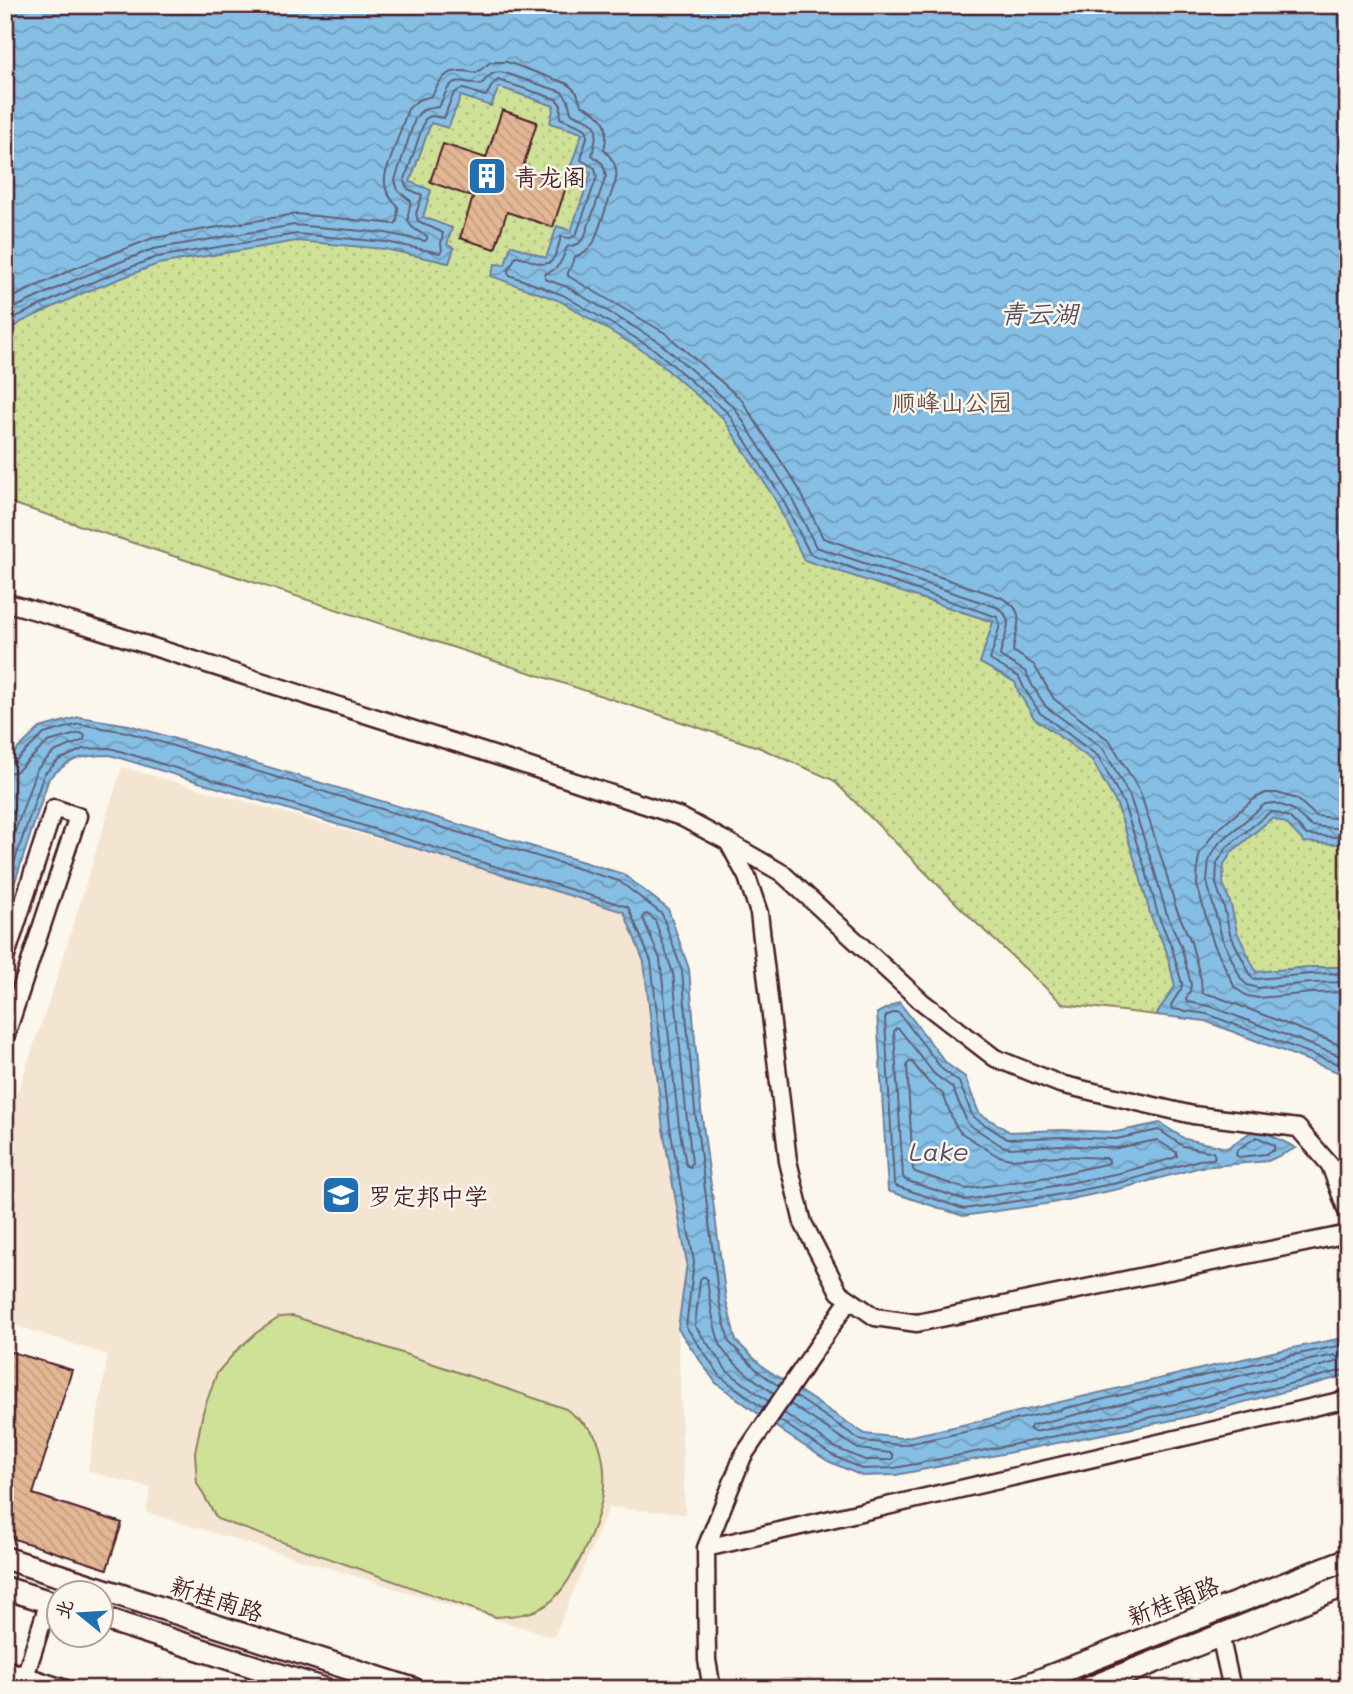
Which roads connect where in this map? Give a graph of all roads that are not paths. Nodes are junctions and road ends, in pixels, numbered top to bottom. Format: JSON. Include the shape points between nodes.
{"nodes":[{"id":1,"x":5,"y":602,"type":"edge"},
{"id":2,"x":728,"y":842,"type":"junction"},
{"id":3,"x":5,"y":959,"type":"edge"},
{"id":4,"x":5,"y":1038,"type":"edge"},
{"id":5,"x":1348,"y":1214,"type":"edge"},
{"id":6,"x":1348,"y":1234,"type":"edge"},
{"id":7,"x":849,"y":1300,"type":"junction"},
{"id":8,"x":1348,"y":1399,"type":"edge"},
{"id":9,"x":706,"y":1548,"type":"junction"},
{"id":10,"x":5,"y":1558,"type":"edge"},
{"id":11,"x":1348,"y":1559,"type":"edge"},
{"id":12,"x":1348,"y":1584,"type":"edge"},
{"id":13,"x":5,"y":1588,"type":"edge"},
{"id":14,"x":46,"y":1600,"type":"edge"},
{"id":15,"x":116,"y":1622,"type":"edge"},
{"id":16,"x":46,"y":1625,"type":"edge"},
{"id":17,"x":1220,"y":1636,"type":"junction"},
{"id":18,"x":5,"y":1670,"type":"edge"},
{"id":19,"x":23,"y":1682,"type":"edge"},
{"id":20,"x":66,"y":1689,"type":"edge"},
{"id":21,"x":324,"y":1689,"type":"edge"},
{"id":22,"x":413,"y":1689,"type":"edge"},
{"id":23,"x":712,"y":1689,"type":"edge"},
{"id":24,"x":1017,"y":1689,"type":"edge"},
{"id":25,"x":1087,"y":1689,"type":"edge"},
{"id":26,"x":1232,"y":1689,"type":"edge"}],
"edges":[{"from":1,"to":2,"type":"street","via":[[681,817]]},
{"from":2,"to":5,"type":"street","via":[[782,873],[921,1001],[995,1058],[1060,1084],[1193,1115],[1298,1128],[1330,1165]]},
{"from":2,"to":7,"type":"street","via":[[759,913],[788,1161],[803,1223],[839,1292]]},
{"from":3,"to":4,"type":"street","via":[[54,808],[78,816]]},
{"from":6,"to":7,"type":"street","via":[[918,1323],[875,1317]]},
{"from":7,"to":9,"type":"street","via":[[743,1456]]},
{"from":8,"to":9,"type":"street"},
{"from":9,"to":23,"type":"street","via":[[707,1660]]},
{"from":10,"to":22,"type":"main road","name":"新桂南路"},
{"from":11,"to":24,"type":"main road","name":"新桂南路"},
{"from":12,"to":17,"type":"main road","name":"新桂南路"},
{"from":13,"to":14,"type":"main road"},
{"from":15,"to":21,"type":"main road"},
{"from":16,"to":19,"type":"street"},
{"from":17,"to":25,"type":"main road","name":"新桂南路"},
{"from":17,"to":26,"type":"street"},
{"from":18,"to":19,"type":"street"},
{"from":19,"to":20,"type":"street"}]}
